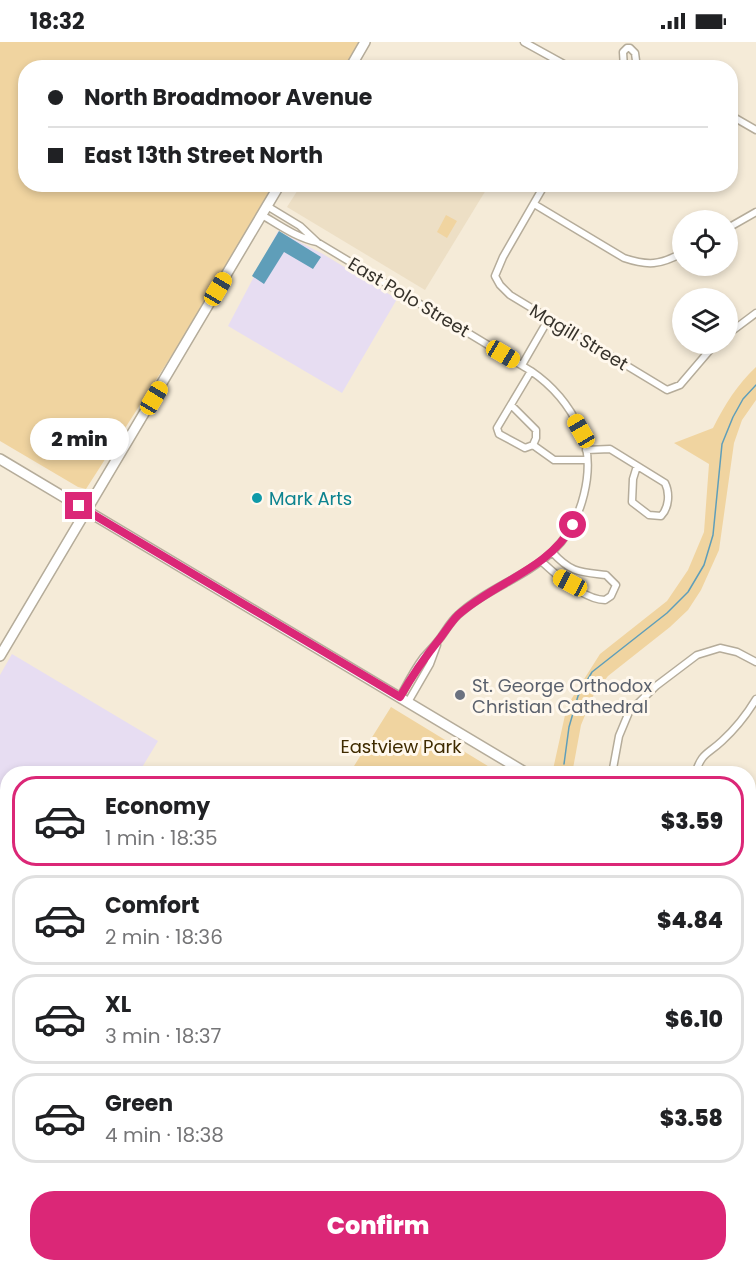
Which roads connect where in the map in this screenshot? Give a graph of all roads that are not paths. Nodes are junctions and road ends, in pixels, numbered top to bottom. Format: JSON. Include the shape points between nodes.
{"nodes":[{"id":1,"x":365,"y":42,"type":"edge"},
{"id":2,"x":524,"y":42,"type":"edge"},
{"id":3,"x":355,"y":60,"type":"edge"},
{"id":4,"x":557,"y":60,"type":"edge"},
{"id":5,"x":624,"y":60,"type":"edge"},
{"id":6,"x":636,"y":60,"type":"edge"},
{"id":7,"x":738,"y":120,"type":"edge"},
{"id":8,"x":756,"y":130,"type":"edge"},
{"id":9,"x":276,"y":192,"type":"edge"},
{"id":10,"x":541,"y":192,"type":"edge"},
{"id":11,"x":534,"y":204,"type":"junction"},
{"id":12,"x":265,"y":211,"type":"junction"},
{"id":13,"x":756,"y":212,"type":"edge"},
{"id":14,"x":738,"y":222,"type":"edge"},
{"id":15,"x":672,"y":259,"type":"edge"},
{"id":16,"x":756,"y":313,"type":"edge"},
{"id":17,"x":548,"y":320,"type":"junction"},
{"id":18,"x":738,"y":326,"type":"edge"},
{"id":19,"x":706,"y":354,"type":"edge"},
{"id":20,"x":522,"y":365,"type":"junction"},
{"id":21,"x":531,"y":370,"type":"junction"},
{"id":22,"x":511,"y":405,"type":"junction"},
{"id":23,"x":533,"y":445,"type":"junction"},
{"id":24,"x":586,"y":450,"type":"junction"},
{"id":25,"x":0,"y":459,"type":"edge"},
{"id":26,"x":587,"y":460,"type":"junction"},
{"id":27,"x":637,"y":466,"type":"junction"},
{"id":28,"x":87,"y":511,"type":"junction"},
{"id":29,"x":552,"y":552,"type":"junction"},
{"id":30,"x":541,"y":561,"type":"junction"},
{"id":31,"x":440,"y":639,"type":"junction"},
{"id":32,"x":0,"y":656,"type":"edge"},
{"id":33,"x":756,"y":662,"type":"edge"},
{"id":34,"x":400,"y":697,"type":"junction"},
{"id":35,"x":756,"y":699,"type":"edge"},
{"id":36,"x":408,"y":702,"type":"junction"},
{"id":37,"x":515,"y":766,"type":"edge"},
{"id":38,"x":613,"y":766,"type":"edge"},
{"id":39,"x":698,"y":766,"type":"edge"}],
"edges":[{"from":1,"to":3,"type":"main road"},
{"from":2,"to":4,"type":"street"},
{"from":5,"to":6,"type":"street","via":[[627,48],[635,53]]},
{"from":7,"to":8,"type":"street"},
{"from":9,"to":12,"type":"main road"},
{"from":10,"to":11,"type":"street"},
{"from":11,"to":15,"type":"street","via":[[624,258],[651,265]]},
{"from":11,"to":17,"type":"street","name":"Magill Street","via":[[495,276],[510,295]]},
{"from":12,"to":20,"type":"street","name":"East Polo Street","via":[[295,234],[317,242]]},
{"from":12,"to":28,"type":"main road"},
{"from":13,"to":14,"type":"street"},
{"from":16,"to":18,"type":"street"},
{"from":17,"to":19,"type":"street","name":"Magill Street","via":[[667,390],[680,385]]},
{"from":17,"to":20,"type":"street"},
{"from":20,"to":21,"type":"street","name":"East Polo Street"},
{"from":21,"to":22,"type":"street"},
{"from":21,"to":24,"type":"street","name":"East Polo Street","via":[[563,399],[581,431]]},
{"from":22,"to":23,"type":"street","via":[[536,430]]},
{"from":22,"to":23,"type":"street","via":[[497,428],[499,434],[525,448]]},
{"from":23,"to":26,"type":"street","via":[[554,460]]},
{"from":24,"to":26,"type":"street","name":"East Polo Street"},
{"from":24,"to":27,"type":"street","via":[[610,449]]},
{"from":25,"to":28,"type":"main road"},
{"from":26,"to":29,"type":"street","name":"East Polo Street","via":[[580,512],[566,538]]},
{"from":27,"to":27,"type":"street","via":[[632,502],[649,515],[661,516],[667,508],[668,489],[665,483]]},
{"from":28,"to":32,"type":"main road"},
{"from":28,"to":34,"type":"main road"},
{"from":29,"to":30,"type":"street","name":"East Polo Street"},
{"from":29,"to":30,"type":"street","via":[[577,572],[606,574],[616,585],[611,596],[605,600],[588,597]]},
{"from":30,"to":31,"type":"street","name":"East Polo Street","via":[[458,615]]},
{"from":31,"to":34,"type":"street"},
{"from":31,"to":36,"type":"street"},
{"from":33,"to":38,"type":"street","via":[[720,648],[697,655],[629,712]]},
{"from":34,"to":36,"type":"main road"},
{"from":35,"to":39,"type":"street","via":[[721,742],[703,754]]},
{"from":36,"to":37,"type":"main road"}]}
